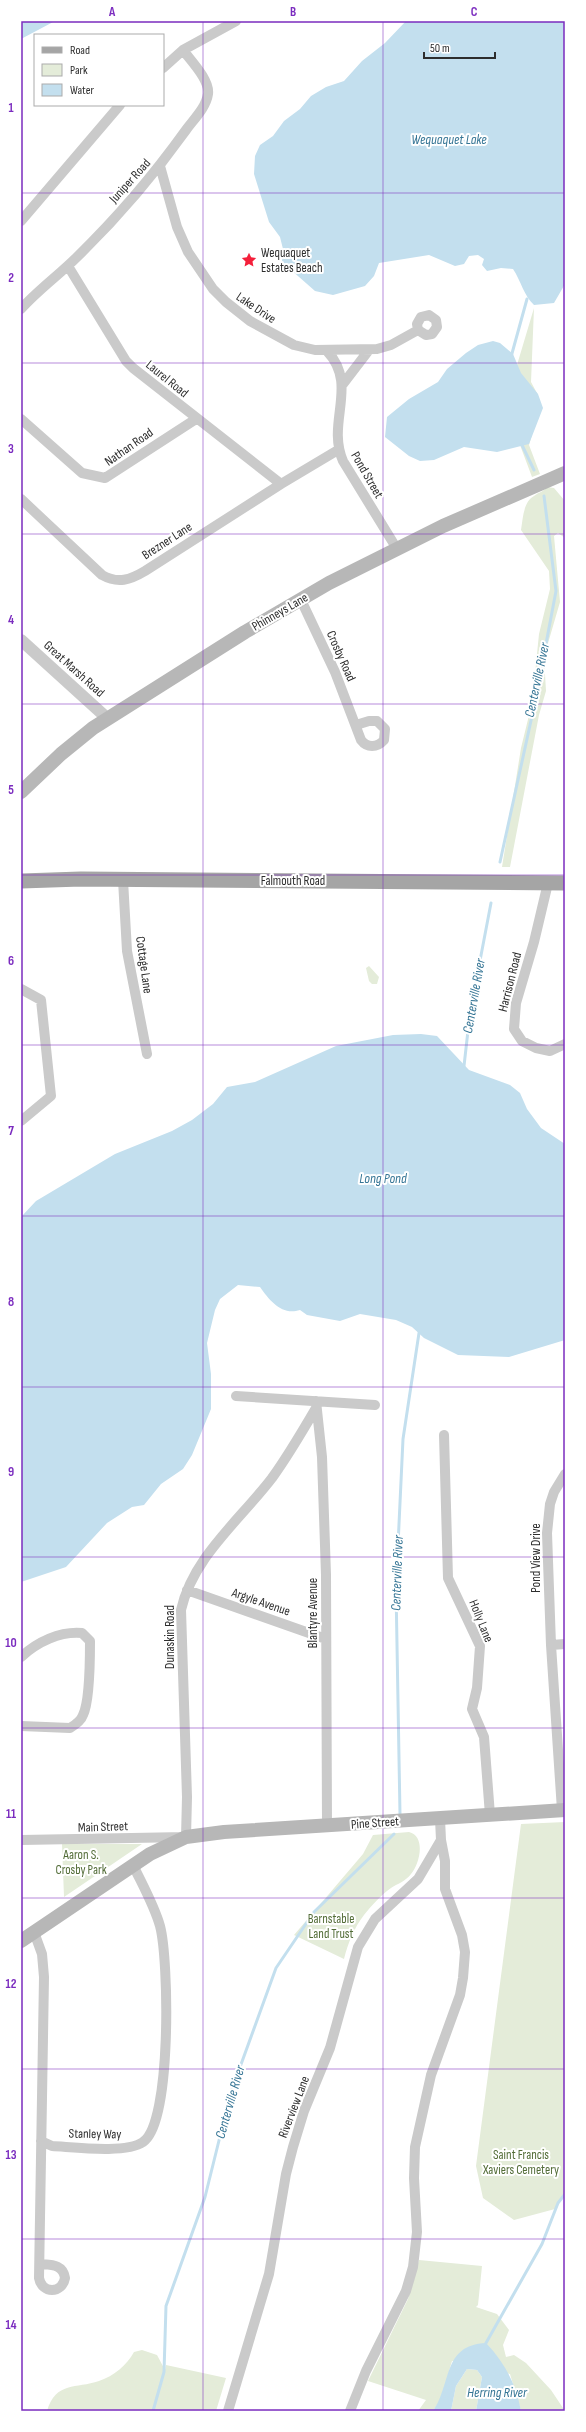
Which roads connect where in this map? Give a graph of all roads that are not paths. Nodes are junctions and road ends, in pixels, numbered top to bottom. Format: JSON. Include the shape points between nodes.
{"nodes":[{"id":1,"x":236,"y":21,"type":"edge"},
{"id":2,"x":183,"y":50,"type":"junction"},
{"id":3,"x":164,"y":67,"type":"edge"},
{"id":4,"x":119,"y":106,"type":"edge"},
{"id":5,"x":160,"y":166,"type":"junction"},
{"id":6,"x":21,"y":221,"type":"edge"},
{"id":7,"x":68,"y":266,"type":"junction"},
{"id":8,"x":21,"y":308,"type":"edge"},
{"id":9,"x":418,"y":330,"type":"dead end"},
{"id":10,"x":370,"y":350,"type":"junction"},
{"id":11,"x":327,"y":351,"type":"junction"},
{"id":12,"x":343,"y":384,"type":"junction"},
{"id":13,"x":21,"y":419,"type":"edge"},
{"id":14,"x":196,"y":419,"type":"junction"},
{"id":15,"x":338,"y":450,"type":"junction"},
{"id":16,"x":565,"y":473,"type":"edge"},
{"id":17,"x":281,"y":484,"type":"junction"},
{"id":18,"x":21,"y":499,"type":"edge"},
{"id":19,"x":397,"y":548,"type":"junction"},
{"id":20,"x":301,"y":600,"type":"junction"},
{"id":21,"x":21,"y":640,"type":"edge"},
{"id":22,"x":108,"y":719,"type":"junction"},
{"id":23,"x":356,"y":725,"type":"dead end"},
{"id":24,"x":21,"y":792,"type":"edge"},
{"id":25,"x":123,"y":880,"type":"junction"},
{"id":26,"x":21,"y":881,"type":"edge"},
{"id":27,"x":548,"y":883,"type":"junction"},
{"id":28,"x":565,"y":883,"type":"edge"},
{"id":29,"x":21,"y":989,"type":"edge"},
{"id":30,"x":565,"y":1044,"type":"edge"},
{"id":31,"x":147,"y":1054,"type":"dead end"},
{"id":32,"x":21,"y":1121,"type":"edge"},
{"id":33,"x":236,"y":1396,"type":"dead end"},
{"id":34,"x":316,"y":1405,"type":"junction"},
{"id":35,"x":375,"y":1405,"type":"dead end"},
{"id":36,"x":444,"y":1435,"type":"dead end"},
{"id":37,"x":565,"y":1474,"type":"edge"},
{"id":38,"x":187,"y":1590,"type":"junction"},
{"id":39,"x":326,"y":1639,"type":"junction"},
{"id":40,"x":565,"y":1644,"type":"edge"},
{"id":41,"x":551,"y":1645,"type":"junction"},
{"id":42,"x":21,"y":1656,"type":"edge"},
{"id":43,"x":21,"y":1726,"type":"edge"},
{"id":44,"x":564,"y":1810,"type":"edge"},
{"id":45,"x":490,"y":1815,"type":"junction"},
{"id":46,"x":440,"y":1818,"type":"junction"},
{"id":47,"x":327,"y":1826,"type":"junction"},
{"id":48,"x":186,"y":1837,"type":"junction"},
{"id":49,"x":21,"y":1840,"type":"edge"},
{"id":50,"x":441,"y":1840,"type":"junction"},
{"id":51,"x":132,"y":1865,"type":"junction"},
{"id":52,"x":34,"y":1932,"type":"junction"},
{"id":53,"x":21,"y":1941,"type":"edge"},
{"id":54,"x":41,"y":2141,"type":"junction"},
{"id":55,"x":40,"y":2264,"type":"dead end"},
{"id":56,"x":228,"y":2411,"type":"edge"},
{"id":57,"x":350,"y":2411,"type":"edge"}],
"edges":[{"from":1,"to":2,"type":"street"},
{"from":2,"to":3,"type":"street"},
{"from":2,"to":5,"type":"street","name":"Juniper Road","via":[[203,78],[208,94],[200,111]]},
{"from":4,"to":6,"type":"street"},
{"from":5,"to":7,"type":"street","name":"Juniper Road"},
{"from":5,"to":11,"type":"street","name":"Lake Drive","via":[[181,237],[195,264],[214,290],[237,312],[283,340],[303,348]]},
{"from":7,"to":8,"type":"street","name":"Juniper Road"},
{"from":7,"to":14,"type":"street","name":"Laurel Road","via":[[126,361]]},
{"from":9,"to":10,"type":"street","name":"Lake Drive","via":[[384,348]]},
{"from":10,"to":11,"type":"street","name":"Lake Drive"},
{"from":10,"to":12,"type":"street"},
{"from":11,"to":12,"type":"street","via":[[340,367]]},
{"from":12,"to":15,"type":"street","name":"Pond Street","via":[[338,417]]},
{"from":13,"to":14,"type":"street","name":"Nathan Road","via":[[82,473],[105,478]]},
{"from":14,"to":17,"type":"street","name":"Laurel Road"},
{"from":15,"to":17,"type":"street","name":"Brezner Lane"},
{"from":15,"to":19,"type":"street","name":"Pond Street"},
{"from":16,"to":19,"type":"main road","name":"Phinneys Lane"},
{"from":17,"to":18,"type":"street","name":"Brezner Lane","via":[[145,571],[121,581],[102,575]]},
{"from":19,"to":20,"type":"main road","name":"Phinneys Lane"},
{"from":20,"to":22,"type":"main road","name":"Phinneys Lane"},
{"from":20,"to":23,"type":"street","name":"Crosby Road","via":[[332,665]]},
{"from":21,"to":22,"type":"street","name":"Great Marsh Road"},
{"from":22,"to":24,"type":"main road","name":"Phinneys Lane","via":[[73,744]]},
{"from":25,"to":26,"type":"main road","name":"Falmouth Road"},
{"from":25,"to":27,"type":"main road","name":"Falmouth Road"},
{"from":25,"to":31,"type":"street","name":"Cottage Lane","via":[[127,951]]},
{"from":27,"to":28,"type":"main road","name":"Falmouth Road"},
{"from":27,"to":30,"type":"street","name":"Harrison Road","via":[[516,1003],[514,1029],[522,1040],[536,1048],[550,1051]]},
{"from":29,"to":32,"type":"street","via":[[41,1000],[49,1055],[51,1096]]},
{"from":33,"to":34,"type":"street"},
{"from":34,"to":35,"type":"street"},
{"from":34,"to":38,"type":"street","name":"Dunaskin Road","via":[[272,1478],[204,1560]]},
{"from":34,"to":39,"type":"street","name":"Blantyre Avenue","via":[[322,1457]]},
{"from":36,"to":45,"type":"street","name":"Holly Lane","via":[[448,1578],[480,1646],[478,1688],[472,1709],[484,1738]]},
{"from":37,"to":41,"type":"street","name":"Pond View Drive","via":[[550,1504],[547,1534]]},
{"from":38,"to":39,"type":"street","name":"Argyle Avenue"},
{"from":38,"to":48,"type":"street","name":"Dunaskin Road","via":[[181,1610]]},
{"from":39,"to":47,"type":"street","name":"Blantyre Avenue"},
{"from":40,"to":41,"type":"street"},
{"from":41,"to":44,"type":"street","name":"Pond View Drive"},
{"from":42,"to":43,"type":"street","via":[[32,1647],[68,1633],[82,1633],[90,1641],[86,1702],[80,1720],[70,1728]]},
{"from":44,"to":45,"type":"main road","name":"Pine Street"},
{"from":45,"to":46,"type":"main road","name":"Pine Street"},
{"from":46,"to":47,"type":"main road","name":"Pine Street"},
{"from":46,"to":50,"type":"street"},
{"from":47,"to":48,"type":"main road","name":"Pine Street"},
{"from":48,"to":49,"type":"street","name":"Main Street"},
{"from":48,"to":51,"type":"main road","name":"Pine Street","via":[[162,1847]]},
{"from":50,"to":56,"type":"street","name":"Riverview Lane","via":[[418,1879],[375,1919],[358,1947],[330,2048],[304,2111],[293,2147],[269,2274]]},
{"from":50,"to":57,"type":"street","via":[[445,1861],[445,1889],[464,1943],[463,1978],[460,1994],[431,2075],[415,2147],[417,2232],[412,2273]]},
{"from":51,"to":52,"type":"main road","name":"Pine Street"},
{"from":51,"to":54,"type":"street","name":"Stanley Way","via":[[157,1918],[164,1954],[163,2092],[156,2123],[144,2142],[130,2147],[52,2146]]},
{"from":52,"to":53,"type":"main road","name":"Pine Street"},
{"from":52,"to":54,"type":"street","via":[[42,1954],[44,1977]]},
{"from":54,"to":55,"type":"street"}]}
